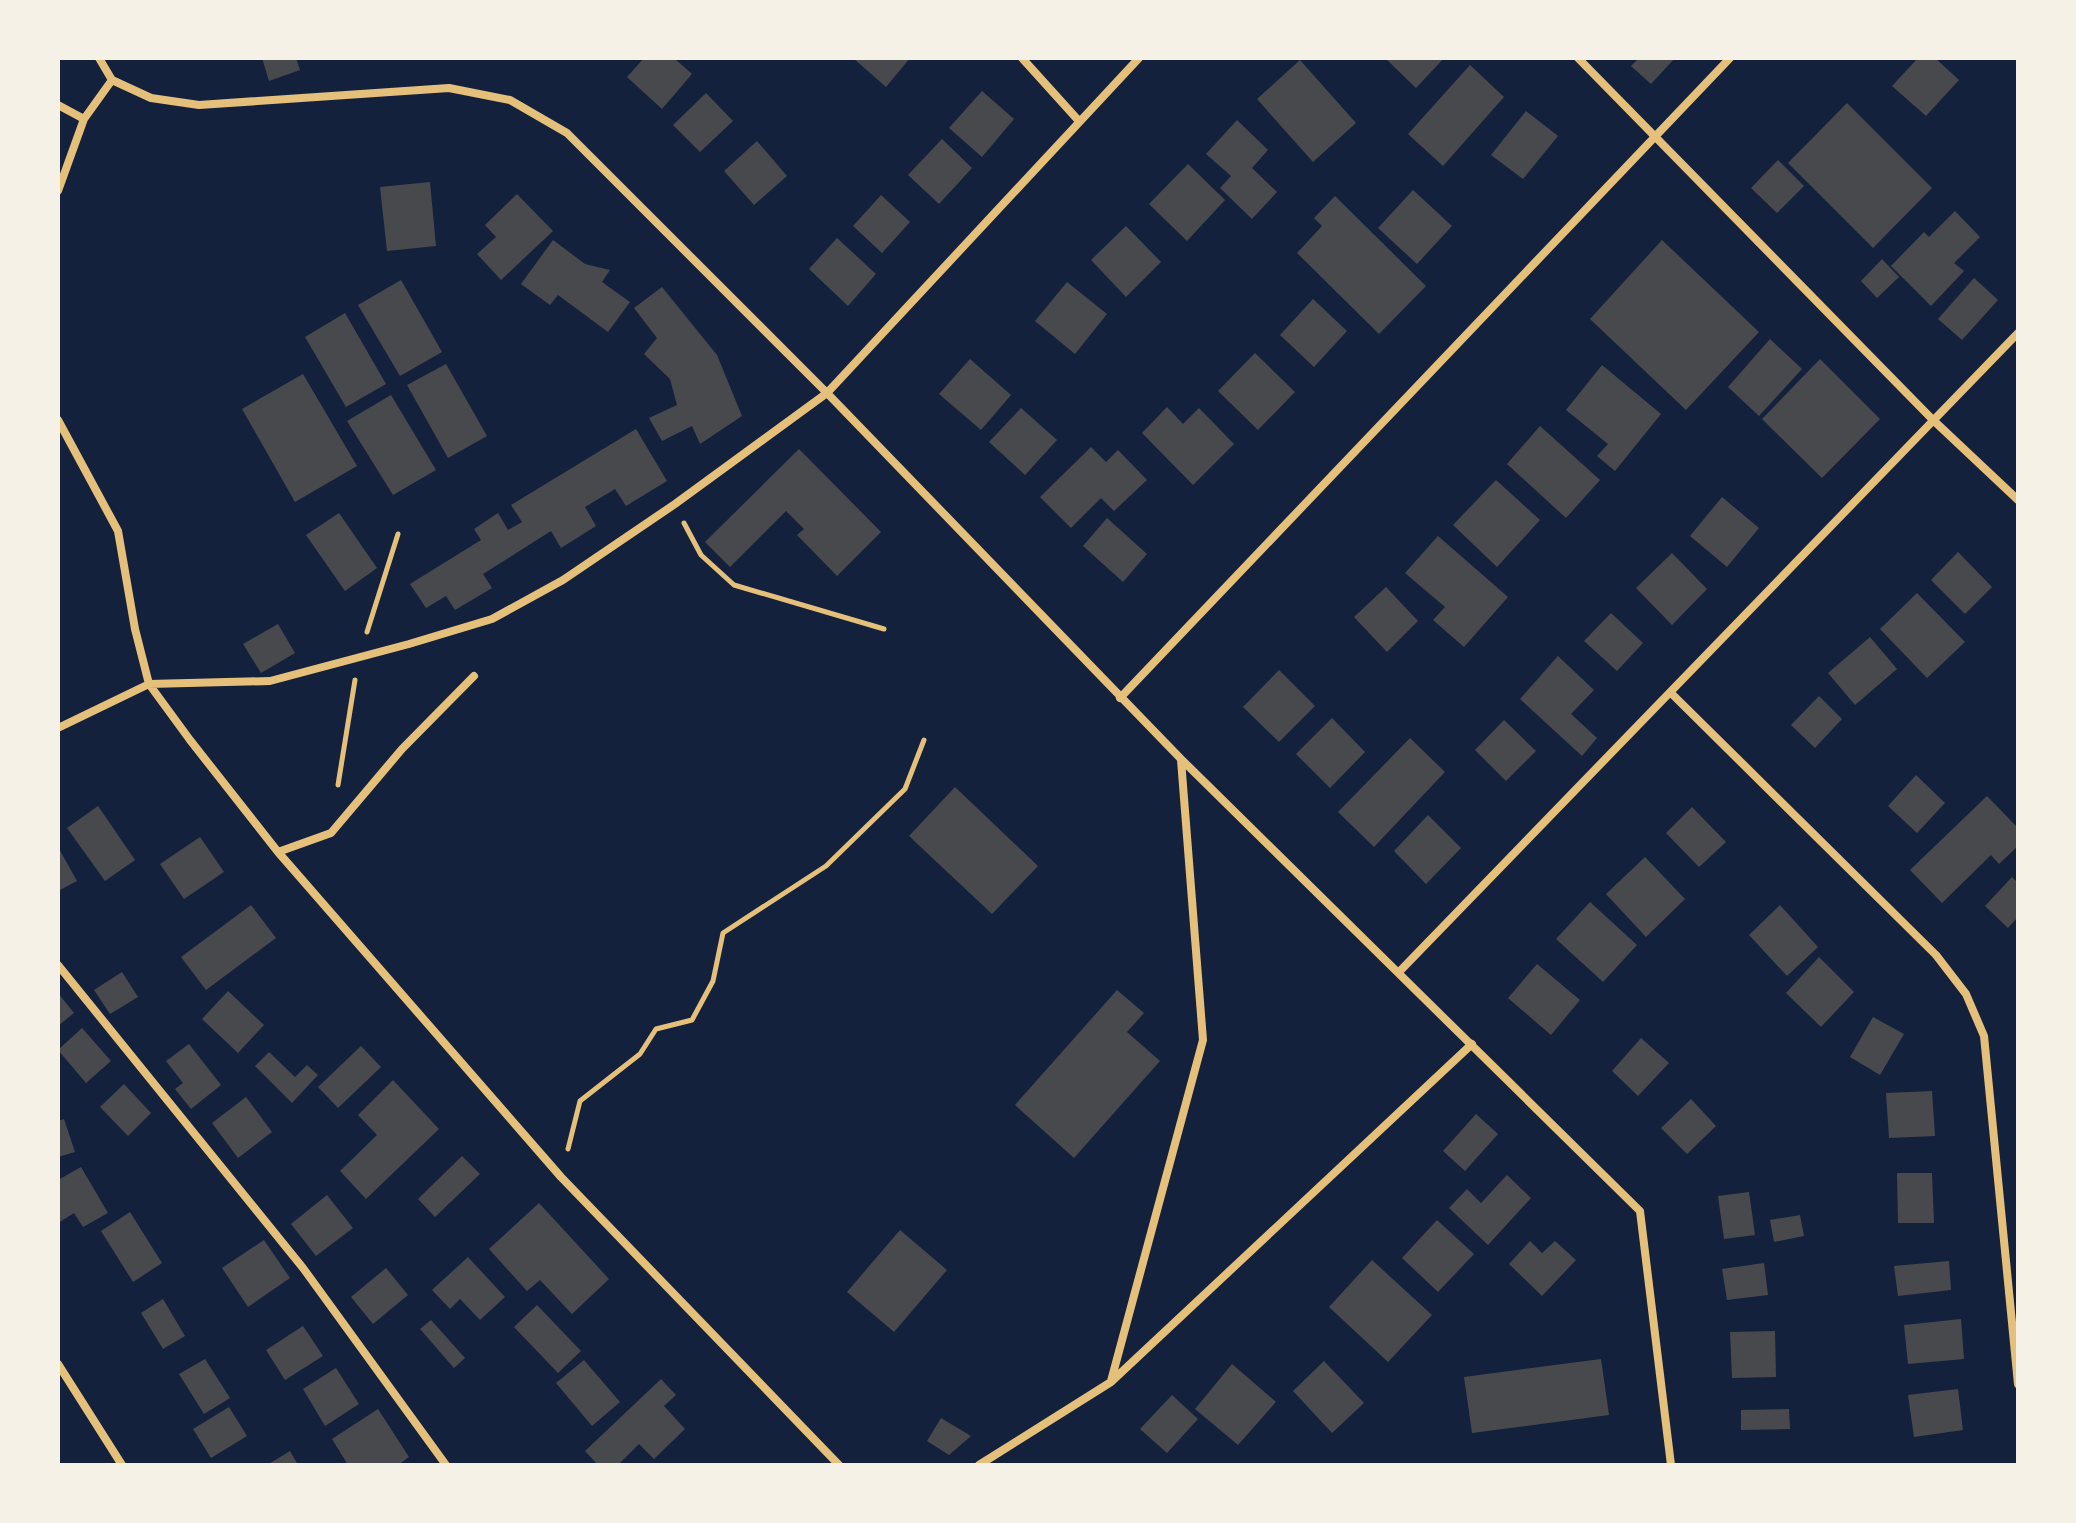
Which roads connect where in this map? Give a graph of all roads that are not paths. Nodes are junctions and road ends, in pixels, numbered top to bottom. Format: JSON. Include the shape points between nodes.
{"nodes":[{"id":1,"x":99,"y":58,"type":"edge"},
{"id":2,"x":1022,"y":58,"type":"edge"},
{"id":3,"x":1139,"y":58,"type":"edge"},
{"id":4,"x":1578,"y":58,"type":"edge"},
{"id":5,"x":1730,"y":58,"type":"edge"},
{"id":6,"x":112,"y":80,"type":"junction"},
{"id":7,"x":58,"y":105,"type":"edge"},
{"id":8,"x":84,"y":119,"type":"junction"},
{"id":9,"x":1078,"y":120,"type":"junction"},
{"id":10,"x":1653,"y":137,"type":"junction"},
{"id":11,"x":58,"y":191,"type":"edge"},
{"id":12,"x":2018,"y":333,"type":"edge"},
{"id":13,"x":827,"y":393,"type":"junction"},
{"id":14,"x":1932,"y":419,"type":"junction"},
{"id":15,"x":58,"y":420,"type":"edge"},
{"id":16,"x":2018,"y":500,"type":"edge"},
{"id":17,"x":474,"y":676,"type":"dead end"},
{"id":18,"x":149,"y":684,"type":"junction"},
{"id":19,"x":1671,"y":693,"type":"junction"},
{"id":20,"x":1120,"y":698,"type":"junction"},
{"id":21,"x":58,"y":728,"type":"edge"},
{"id":22,"x":1181,"y":759,"type":"junction"},
{"id":23,"x":278,"y":852,"type":"junction"},
{"id":24,"x":58,"y":965,"type":"edge"},
{"id":25,"x":1400,"y":971,"type":"junction"},
{"id":26,"x":1472,"y":1044,"type":"junction"},
{"id":27,"x":58,"y":1364,"type":"edge"},
{"id":28,"x":1111,"y":1382,"type":"junction"},
{"id":29,"x":2018,"y":1384,"type":"edge"},
{"id":30,"x":122,"y":1465,"type":"edge"},
{"id":31,"x":446,"y":1465,"type":"edge"},
{"id":32,"x":839,"y":1465,"type":"edge"},
{"id":33,"x":979,"y":1465,"type":"edge"},
{"id":34,"x":1671,"y":1465,"type":"edge"}],
"edges":[{"from":1,"to":6,"type":"street"},
{"from":2,"to":9,"type":"street"},
{"from":3,"to":9,"type":"street"},
{"from":4,"to":10,"type":"street"},
{"from":5,"to":10,"type":"street"},
{"from":6,"to":8,"type":"street"},
{"from":6,"to":13,"type":"street","via":[[151,98],[199,105],[449,88],[510,100],[567,133]]},
{"from":7,"to":8,"type":"street"},
{"from":8,"to":11,"type":"street"},
{"from":9,"to":13,"type":"street"},
{"from":10,"to":14,"type":"street"},
{"from":10,"to":20,"type":"street"},
{"from":12,"to":14,"type":"street"},
{"from":13,"to":18,"type":"street","via":[[563,580],[492,619],[270,681]]},
{"from":13,"to":20,"type":"street"},
{"from":14,"to":16,"type":"street"},
{"from":14,"to":19,"type":"street"},
{"from":15,"to":18,"type":"street","via":[[118,531]]},
{"from":17,"to":23,"type":"street","via":[[402,749],[331,833]]},
{"from":18,"to":21,"type":"street"},
{"from":18,"to":23,"type":"street"},
{"from":19,"to":25,"type":"street"},
{"from":19,"to":29,"type":"street","via":[[1936,955],[1966,994],[1984,1036]]},
{"from":20,"to":22,"type":"street"},
{"from":22,"to":25,"type":"street"},
{"from":22,"to":28,"type":"street","via":[[1203,1040]]},
{"from":23,"to":32,"type":"street","via":[[561,1177]]},
{"from":24,"to":31,"type":"street","via":[[303,1268]]},
{"from":25,"to":26,"type":"street"},
{"from":26,"to":28,"type":"street"},
{"from":26,"to":34,"type":"street","via":[[1640,1211]]},
{"from":27,"to":30,"type":"street"},
{"from":28,"to":33,"type":"street"}]}
